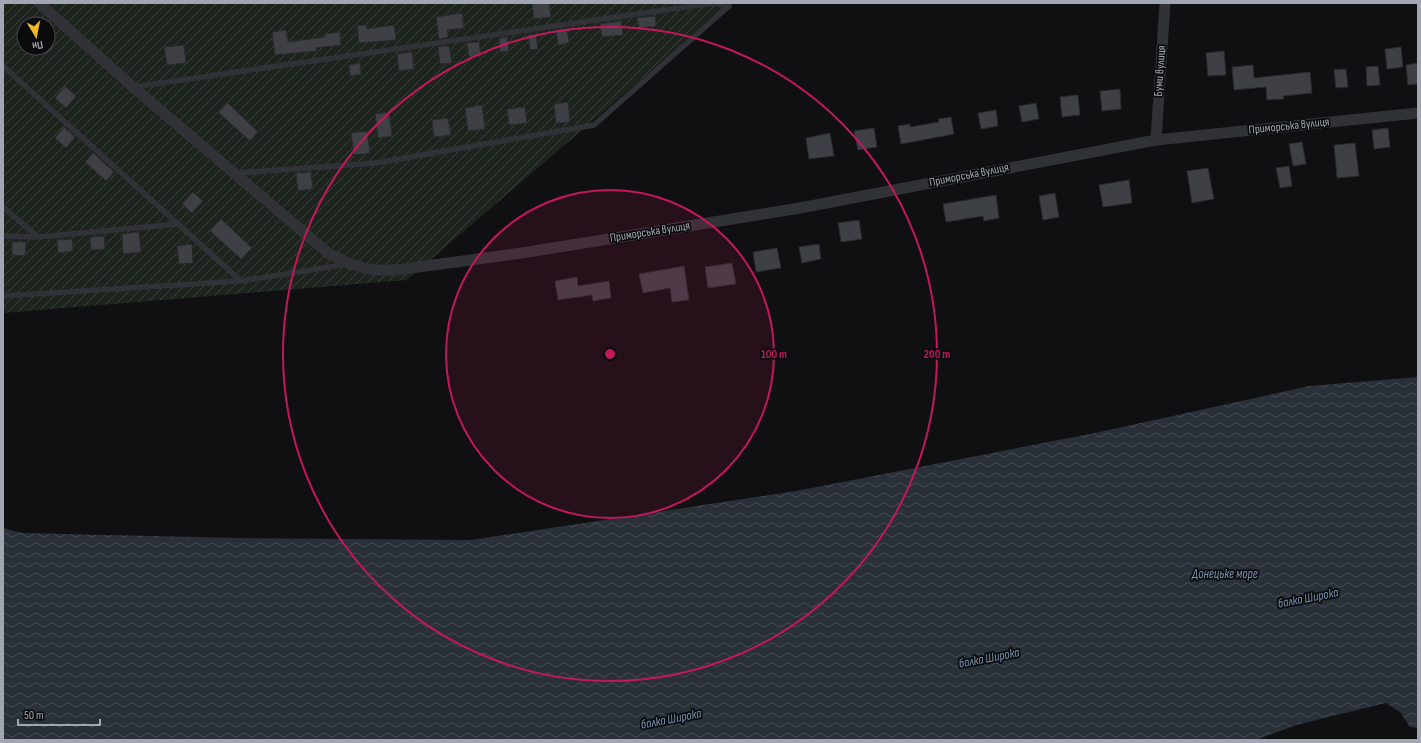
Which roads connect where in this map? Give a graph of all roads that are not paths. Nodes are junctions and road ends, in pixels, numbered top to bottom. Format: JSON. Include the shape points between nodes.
{"nodes":[{"id":1,"x":39,"y":3,"type":"edge"},
{"id":2,"x":714,"y":3,"type":"edge"},
{"id":3,"x":1165,"y":3,"type":"edge"},
{"id":4,"x":3,"y":66,"type":"edge"},
{"id":5,"x":133,"y":87,"type":"junction"},
{"id":6,"x":1418,"y":113,"type":"edge"},
{"id":7,"x":1156,"y":140,"type":"junction"},
{"id":8,"x":235,"y":174,"type":"junction"},
{"id":9,"x":3,"y":207,"type":"edge"},
{"id":10,"x":178,"y":224,"type":"junction"},
{"id":11,"x":3,"y":236,"type":"edge"},
{"id":12,"x":38,"y":238,"type":"junction"},
{"id":13,"x":350,"y":264,"type":"junction"},
{"id":14,"x":241,"y":281,"type":"junction"},
{"id":15,"x":3,"y":296,"type":"edge"}],
"edges":[{"from":1,"to":5,"type":"street","name":"Приморська вулиця"},
{"from":2,"to":5,"type":"lane"},
{"from":2,"to":8,"type":"lane","via":[[729,6],[594,125],[376,163]]},
{"from":3,"to":7,"type":"street","name":"Буми вулиця"},
{"from":4,"to":10,"type":"lane"},
{"from":5,"to":8,"type":"street","name":"Приморська вулиця"},
{"from":6,"to":7,"type":"street","name":"Приморська вулиця"},
{"from":7,"to":13,"type":"street","name":"Приморська вулиця","via":[[800,208],[522,252],[396,270],[373,270]]},
{"from":8,"to":13,"type":"street","name":"Приморська вулиця","via":[[328,253]]},
{"from":9,"to":12,"type":"lane"},
{"from":10,"to":12,"type":"lane"},
{"from":10,"to":14,"type":"lane"},
{"from":11,"to":12,"type":"lane"},
{"from":13,"to":14,"type":"lane"},
{"from":14,"to":15,"type":"lane"}]}
